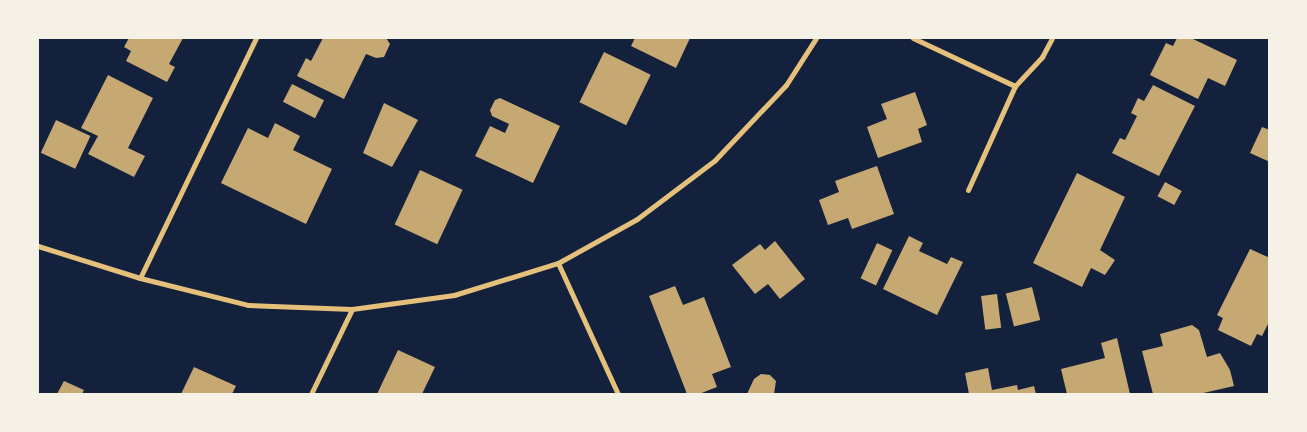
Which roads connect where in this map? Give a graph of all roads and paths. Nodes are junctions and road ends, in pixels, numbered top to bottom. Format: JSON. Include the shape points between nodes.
{"nodes":[{"id":1,"x":256,"y":38,"type":"edge"},
{"id":2,"x":816,"y":38,"type":"edge"},
{"id":3,"x":913,"y":38,"type":"edge"},
{"id":4,"x":1052,"y":38,"type":"edge"},
{"id":5,"x":1015,"y":86,"type":"junction"},
{"id":6,"x":968,"y":190,"type":"dead end"},
{"id":7,"x":38,"y":246,"type":"edge"},
{"id":8,"x":558,"y":263,"type":"junction"},
{"id":9,"x":140,"y":278,"type":"junction"},
{"id":10,"x":352,"y":309,"type":"junction"},
{"id":11,"x":311,"y":394,"type":"edge"},
{"id":12,"x":618,"y":394,"type":"edge"}],
"edges":[{"from":1,"to":9,"type":"street"},
{"from":2,"to":8,"type":"street","via":[[786,86],[715,160],[637,219]]},
{"from":3,"to":5,"type":"street"},
{"from":4,"to":5,"type":"street","via":[[1042,57]]},
{"from":5,"to":6,"type":"street"},
{"from":7,"to":9,"type":"street"},
{"from":8,"to":10,"type":"street","via":[[454,295]]},
{"from":8,"to":12,"type":"street"},
{"from":9,"to":10,"type":"street","via":[[248,305]]},
{"from":10,"to":11,"type":"street"}]}
